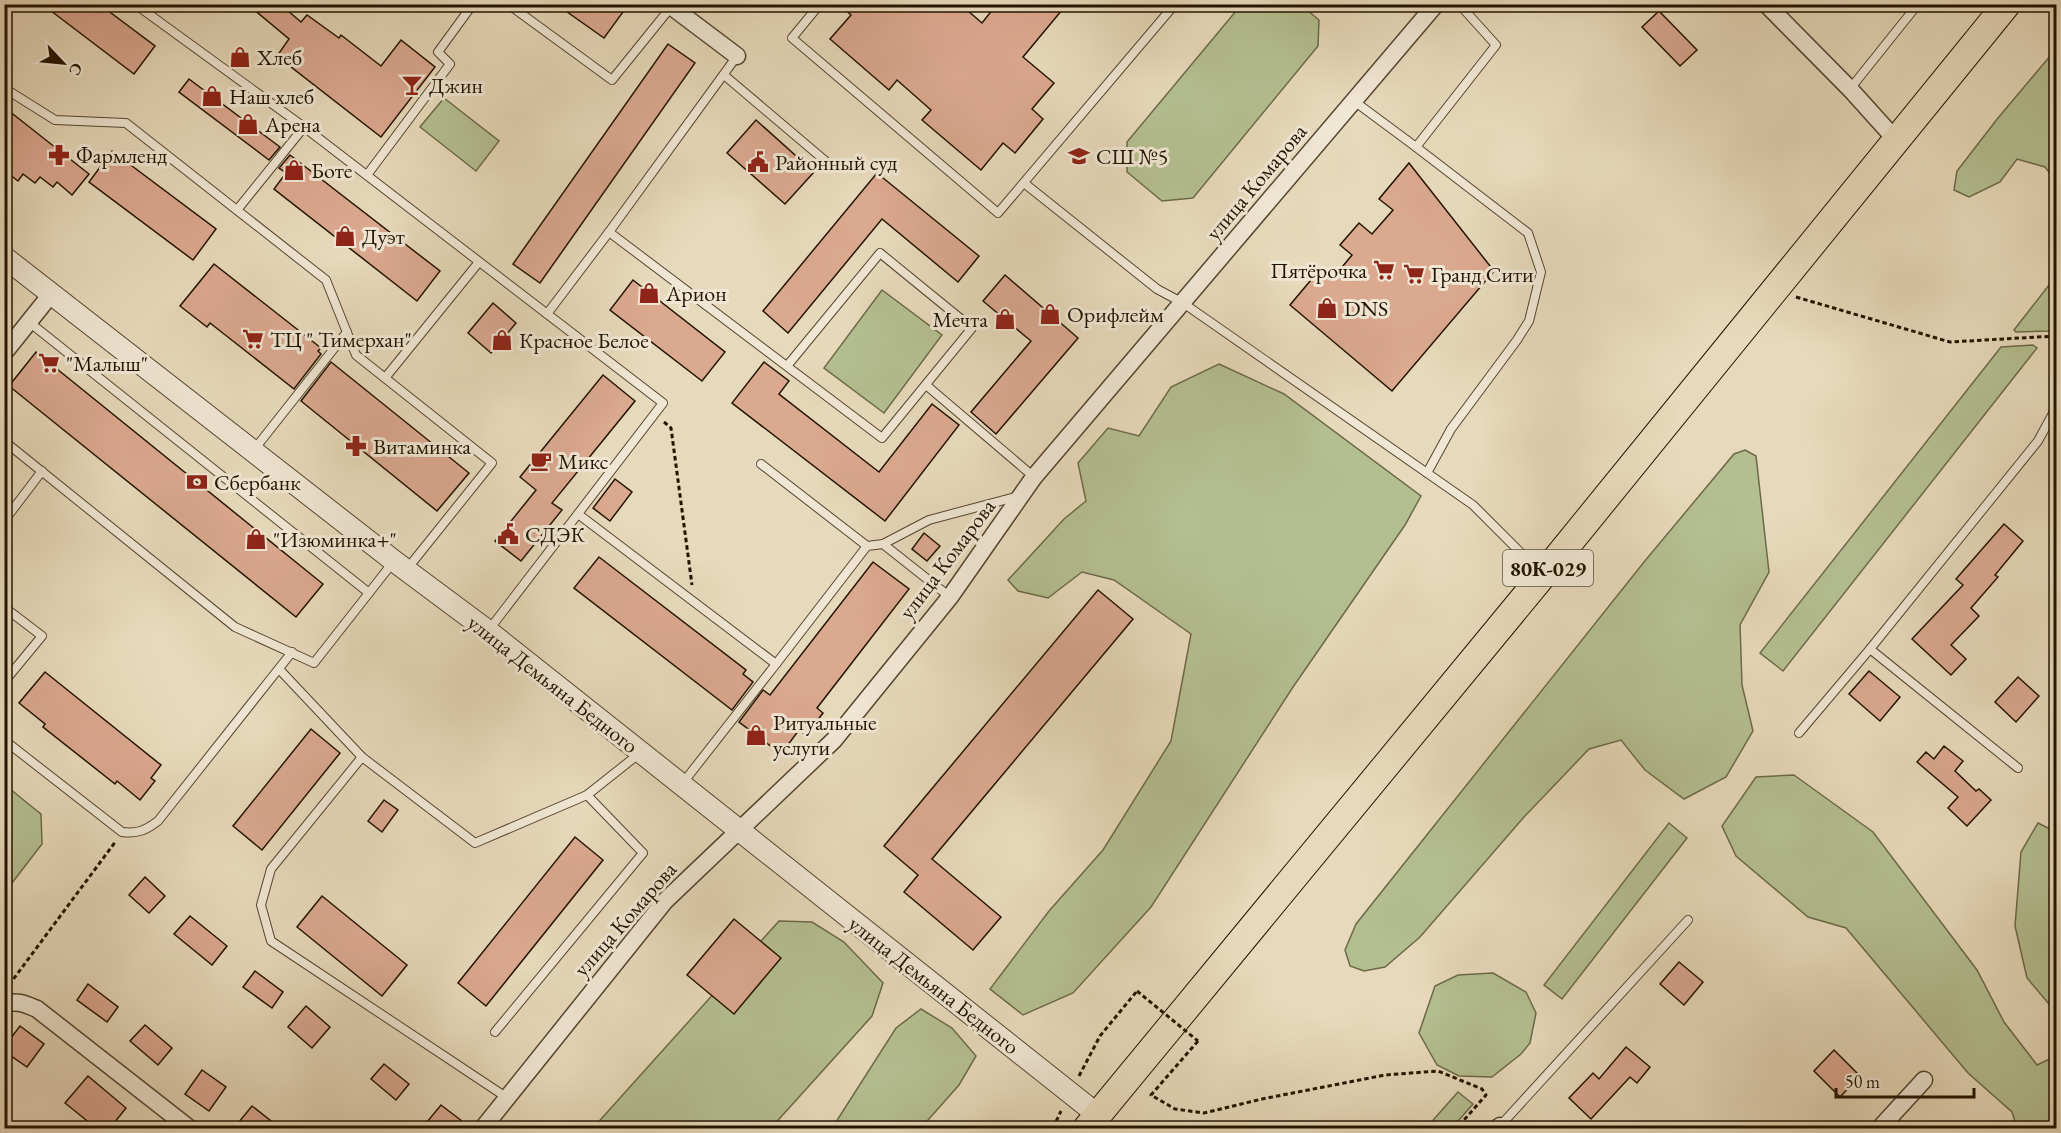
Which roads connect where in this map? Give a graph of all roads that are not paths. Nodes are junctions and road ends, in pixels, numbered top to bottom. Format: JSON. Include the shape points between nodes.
{"nodes":[{"id":1,"x":135,"y":4,"type":"edge"},
{"id":2,"x":473,"y":4,"type":"edge"},
{"id":3,"x":508,"y":4,"type":"edge"},
{"id":4,"x":820,"y":4,"type":"edge"},
{"id":5,"x":1164,"y":4,"type":"edge"},
{"id":6,"x":1436,"y":4,"type":"edge"},
{"id":7,"x":1459,"y":4,"type":"edge"},
{"id":8,"x":1766,"y":4,"type":"edge"},
{"id":9,"x":1918,"y":4,"type":"edge"},
{"id":10,"x":2007,"y":4,"type":"edge"},
{"id":11,"x":669,"y":6,"type":"edge"},
{"id":12,"x":738,"y":56,"type":"joint"},
{"id":13,"x":724,"y":75,"type":"junction"},
{"id":14,"x":4,"y":88,"type":"edge"},
{"id":15,"x":1850,"y":89,"type":"junction"},
{"id":16,"x":1354,"y":101,"type":"junction"},
{"id":17,"x":304,"y":127,"type":"junction"},
{"id":18,"x":1896,"y":140,"type":"junction"},
{"id":19,"x":1416,"y":147,"type":"junction"},
{"id":20,"x":829,"y":164,"type":"dead end"},
{"id":21,"x":367,"y":176,"type":"junction"},
{"id":22,"x":1024,"y":183,"type":"junction"},
{"id":23,"x":237,"y":210,"type":"junction"},
{"id":24,"x":609,"y":232,"type":"junction"},
{"id":25,"x":4,"y":257,"type":"edge"},
{"id":26,"x":479,"y":262,"type":"junction"},
{"id":27,"x":52,"y":293,"type":"junction"},
{"id":28,"x":1183,"y":303,"type":"junction"},
{"id":29,"x":547,"y":314,"type":"junction"},
{"id":30,"x":29,"y":322,"type":"junction"},
{"id":31,"x":347,"y":332,"type":"junction"},
{"id":32,"x":4,"y":353,"type":"edge"},
{"id":33,"x":787,"y":366,"type":"junction"},
{"id":34,"x":385,"y":378,"type":"junction"},
{"id":35,"x":926,"y":385,"type":"junction"},
{"id":36,"x":2056,"y":408,"type":"edge"},
{"id":37,"x":4,"y":441,"type":"edge"},
{"id":38,"x":253,"y":451,"type":"junction"},
{"id":39,"x":761,"y":464,"type":"dead end"},
{"id":40,"x":42,"y":471,"type":"junction"},
{"id":41,"x":1427,"y":473,"type":"junction"},
{"id":42,"x":1034,"y":477,"type":"junction"},
{"id":43,"x":1023,"y":495,"type":"junction"},
{"id":44,"x":578,"y":514,"type":"junction"},
{"id":45,"x":4,"y":520,"type":"edge"},
{"id":46,"x":883,"y":543,"type":"junction"},
{"id":47,"x":867,"y":546,"type":"junction"},
{"id":48,"x":400,"y":566,"type":"junction"},
{"id":49,"x":1542,"y":575,"type":"junction"},
{"id":50,"x":369,"y":593,"type":"junction"},
{"id":51,"x":950,"y":597,"type":"junction"},
{"id":52,"x":4,"y":607,"type":"edge"},
{"id":53,"x":488,"y":631,"type":"junction"},
{"id":54,"x":1870,"y":649,"type":"junction"},
{"id":55,"x":291,"y":652,"type":"junction"},
{"id":56,"x":777,"y":664,"type":"junction"},
{"id":57,"x":279,"y":669,"type":"junction"},
{"id":58,"x":4,"y":682,"type":"edge"},
{"id":59,"x":1799,"y":733,"type":"dead end"},
{"id":60,"x":4,"y":740,"type":"edge"},
{"id":61,"x":640,"y":753,"type":"junction"},
{"id":62,"x":362,"y":757,"type":"junction"},
{"id":63,"x":2018,"y":768,"type":"dead end"},
{"id":64,"x":681,"y":784,"type":"junction"},
{"id":65,"x":587,"y":795,"type":"junction"},
{"id":66,"x":739,"y":831,"type":"junction"},
{"id":67,"x":1688,"y":920,"type":"dead end"},
{"id":68,"x":4,"y":1004,"type":"edge"},
{"id":69,"x":495,"y":1032,"type":"dead end"},
{"id":70,"x":1924,"y":1080,"type":"dead end"},
{"id":71,"x":506,"y":1097,"type":"junction"},
{"id":72,"x":1093,"y":1122,"type":"edge"},
{"id":73,"x":189,"y":1128,"type":"edge"},
{"id":74,"x":483,"y":1128,"type":"edge"},
{"id":75,"x":1500,"y":1128,"type":"edge"},
{"id":76,"x":1880,"y":1128,"type":"edge"}],
"edges":[{"from":1,"to":17,"type":"lane"},
{"from":2,"to":21,"type":"lane","via":[[438,52],[450,64]]},
{"from":3,"to":11,"type":"lane","via":[[612,80]]},
{"from":4,"to":22,"type":"lane","via":[[792,38],[998,213]]},
{"from":5,"to":22,"type":"lane","via":[[1170,10]]},
{"from":6,"to":16,"type":"street","name":"улица Комарова"},
{"from":7,"to":19,"type":"lane","via":[[1496,45]]},
{"from":8,"to":15,"type":"street"},
{"from":9,"to":15,"type":"lane"},
{"from":10,"to":18,"type":"main road","number":"80К-029"},
{"from":11,"to":12,"type":"street"},
{"from":12,"to":13,"type":"lane"},
{"from":13,"to":20,"type":"lane"},
{"from":13,"to":24,"type":"lane"},
{"from":14,"to":23,"type":"lane","via":[[55,120],[126,123]]},
{"from":15,"to":18,"type":"street"},
{"from":16,"to":19,"type":"lane"},
{"from":16,"to":28,"type":"street","name":"улица Комарова"},
{"from":17,"to":21,"type":"lane"},
{"from":17,"to":23,"type":"lane"},
{"from":18,"to":49,"type":"main road","number":"80К-029"},
{"from":19,"to":41,"type":"lane","via":[[1528,233],[1541,272],[1529,321],[1451,429]]},
{"from":21,"to":26,"type":"lane"},
{"from":22,"to":28,"type":"lane","via":[[1157,289]]},
{"from":23,"to":31,"type":"lane","via":[[326,280]]},
{"from":24,"to":29,"type":"lane"},
{"from":24,"to":33,"type":"lane"},
{"from":25,"to":27,"type":"street","name":"улица Демьяна Бедного"},
{"from":26,"to":29,"type":"lane"},
{"from":26,"to":34,"type":"lane"},
{"from":27,"to":30,"type":"street"},
{"from":27,"to":38,"type":"street","name":"улица Демьяна Бедного"},
{"from":28,"to":41,"type":"lane"},
{"from":28,"to":42,"type":"street","name":"улица Комарова"},
{"from":29,"to":44,"type":"lane","via":[[663,403]]},
{"from":30,"to":32,"type":"street"},
{"from":30,"to":50,"type":"lane"},
{"from":31,"to":34,"type":"lane","via":[[356,355]]},
{"from":31,"to":38,"type":"lane"},
{"from":33,"to":35,"type":"lane","via":[[882,438]]},
{"from":33,"to":35,"type":"lane","via":[[880,253],[972,328]]},
{"from":34,"to":48,"type":"lane","via":[[492,463]]},
{"from":35,"to":42,"type":"lane"},
{"from":36,"to":54,"type":"lane","via":[[2038,441]]},
{"from":37,"to":40,"type":"lane"},
{"from":38,"to":48,"type":"street","name":"улица Демьяна Бедного"},
{"from":39,"to":47,"type":"lane"},
{"from":40,"to":45,"type":"lane"},
{"from":40,"to":55,"type":"lane","via":[[235,627]]},
{"from":41,"to":49,"type":"lane","via":[[1473,505]]},
{"from":42,"to":43,"type":"street","name":"улица Комарова"},
{"from":43,"to":46,"type":"lane","via":[[929,520]]},
{"from":43,"to":51,"type":"street","name":"улица Комарова"},
{"from":44,"to":53,"type":"lane"},
{"from":44,"to":56,"type":"lane"},
{"from":46,"to":47,"type":"lane"},
{"from":46,"to":51,"type":"lane"},
{"from":47,"to":56,"type":"lane"},
{"from":48,"to":50,"type":"lane"},
{"from":48,"to":53,"type":"street","name":"улица Демьяна Бедного"},
{"from":49,"to":72,"type":"main road","number":"80К-029"},
{"from":50,"to":55,"type":"lane","via":[[314,663]]},
{"from":51,"to":66,"type":"street","name":"улица Комарова","via":[[834,740]]},
{"from":52,"to":58,"type":"lane","via":[[42,636]]},
{"from":53,"to":61,"type":"street","name":"улица Демьяна Бедного"},
{"from":54,"to":59,"type":"lane"},
{"from":54,"to":63,"type":"lane"},
{"from":55,"to":57,"type":"lane"},
{"from":56,"to":64,"type":"lane"},
{"from":57,"to":60,"type":"lane","via":[[158,821],[144,831],[122,832]]},
{"from":57,"to":62,"type":"lane"},
{"from":61,"to":64,"type":"street","name":"улица Демьяна Бедного"},
{"from":61,"to":65,"type":"lane"},
{"from":62,"to":65,"type":"lane","via":[[475,843]]},
{"from":62,"to":71,"type":"lane","via":[[271,869],[261,905],[271,941]]},
{"from":64,"to":66,"type":"street","name":"улица Демьяна Бедного"},
{"from":65,"to":69,"type":"lane","via":[[643,852]]},
{"from":66,"to":71,"type":"street","name":"улица Комарова","via":[[665,901]]},
{"from":66,"to":72,"type":"street","name":"улица Демьяна Бедного"},
{"from":67,"to":75,"type":"lane"},
{"from":68,"to":73,"type":"street","via":[[13,1001],[37,1009]]},
{"from":70,"to":76,"type":"street"},
{"from":71,"to":74,"type":"street","name":"улица Комарова"}]}
